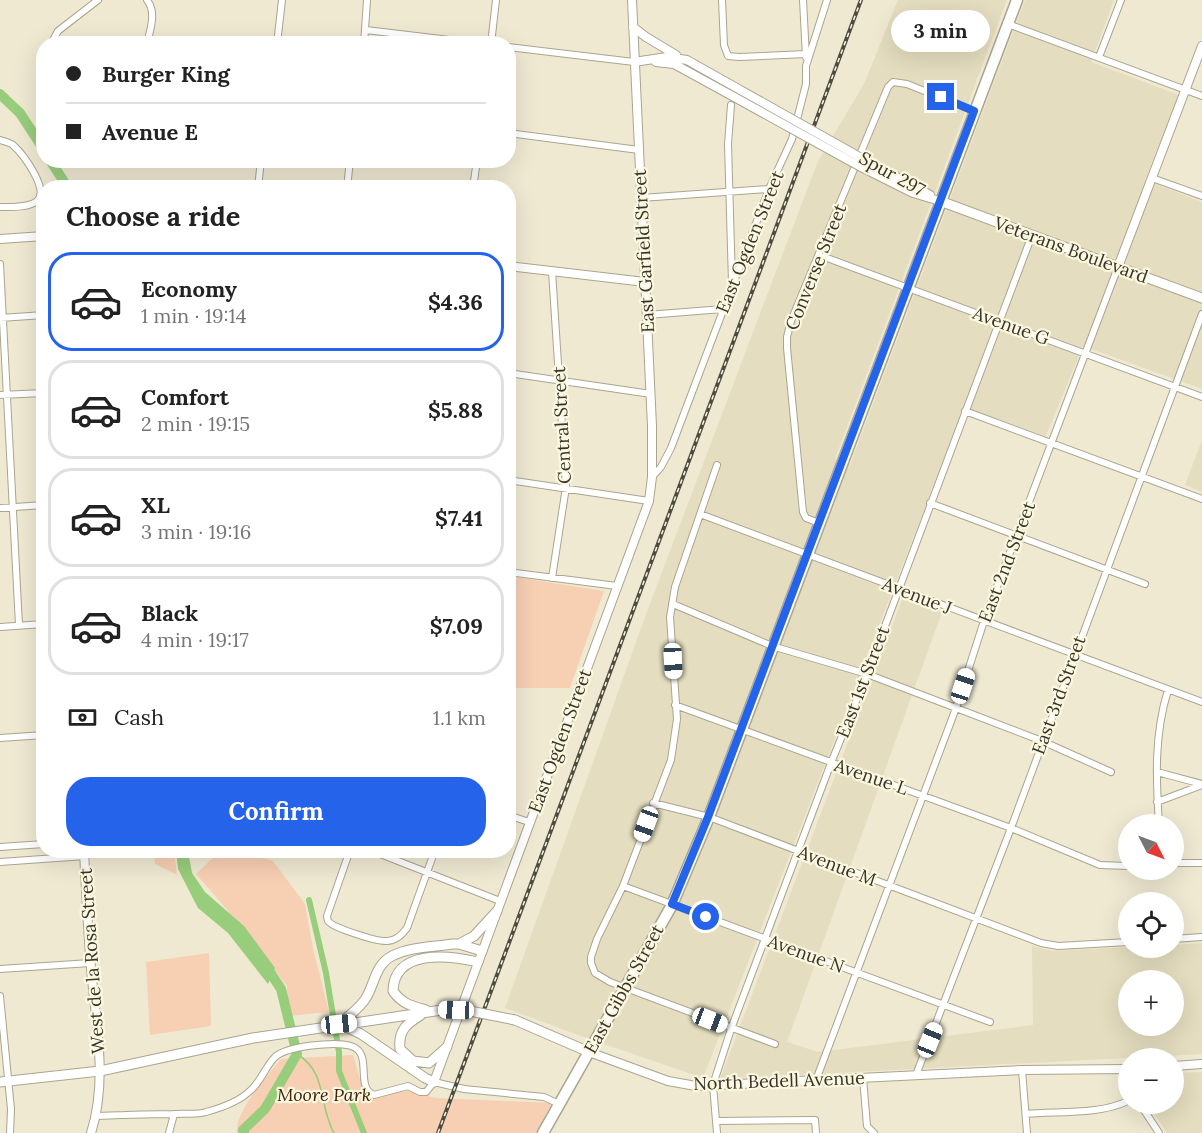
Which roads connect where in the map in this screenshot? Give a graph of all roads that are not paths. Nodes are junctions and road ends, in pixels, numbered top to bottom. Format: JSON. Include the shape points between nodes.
{"nodes":[{"id":1,"x":98,"y":0,"type":"edge"},
{"id":2,"x":147,"y":0,"type":"edge"},
{"id":3,"x":282,"y":0,"type":"edge"},
{"id":4,"x":367,"y":0,"type":"edge"},
{"id":5,"x":496,"y":0,"type":"edge"},
{"id":6,"x":632,"y":0,"type":"edge"},
{"id":7,"x":722,"y":0,"type":"edge"},
{"id":8,"x":803,"y":0,"type":"edge"},
{"id":9,"x":827,"y":0,"type":"edge"},
{"id":10,"x":1017,"y":0,"type":"edge"},
{"id":11,"x":1121,"y":0,"type":"edge"},
{"id":12,"x":1008,"y":24,"type":"junction"},
{"id":13,"x":633,"y":27,"type":"junction"},
{"id":14,"x":366,"y":30,"type":"junction"},
{"id":15,"x":55,"y":36,"type":"edge"},
{"id":16,"x":149,"y":36,"type":"edge"},
{"id":17,"x":278,"y":36,"type":"edge"},
{"id":18,"x":365,"y":36,"type":"edge"},
{"id":19,"x":416,"y":36,"type":"edge"},
{"id":20,"x":493,"y":36,"type":"edge"},
{"id":21,"x":1202,"y":46,"type":"edge"},
{"id":22,"x":516,"y":48,"type":"edge"},
{"id":23,"x":806,"y":54,"type":"junction"},
{"id":24,"x":1099,"y":57,"type":"junction"},
{"id":25,"x":687,"y":60,"type":"junction"},
{"id":26,"x":634,"y":62,"type":"junction"},
{"id":27,"x":806,"y":66,"type":"junction"},
{"id":28,"x":1185,"y":90,"type":"junction"},
{"id":29,"x":1202,"y":96,"type":"edge"},
{"id":30,"x":731,"y":105,"type":"dead end"},
{"id":31,"x":974,"y":111,"type":"junction"},
{"id":32,"x":516,"y":134,"type":"edge"},
{"id":33,"x":0,"y":140,"type":"edge"},
{"id":34,"x":639,"y":150,"type":"junction"},
{"id":35,"x":863,"y":163,"type":"junction"},
{"id":36,"x":1152,"y":177,"type":"junction"},
{"id":37,"x":38,"y":180,"type":"edge"},
{"id":38,"x":769,"y":189,"type":"junction"},
{"id":39,"x":730,"y":192,"type":"junction"},
{"id":40,"x":1202,"y":196,"type":"edge"},
{"id":41,"x":641,"y":198,"type":"junction"},
{"id":42,"x":36,"y":201,"type":"edge"},
{"id":43,"x":940,"y":201,"type":"junction"},
{"id":44,"x":0,"y":207,"type":"edge"},
{"id":45,"x":1032,"y":235,"type":"junction"},
{"id":46,"x":36,"y":237,"type":"edge"},
{"id":47,"x":0,"y":239,"type":"edge"},
{"id":48,"x":819,"y":255,"type":"junction"},
{"id":49,"x":0,"y":264,"type":"edge"},
{"id":50,"x":516,"y":267,"type":"edge"},
{"id":51,"x":1118,"y":267,"type":"junction"},
{"id":52,"x":552,"y":271,"type":"junction"},
{"id":53,"x":645,"y":282,"type":"junction"},
{"id":54,"x":732,"y":287,"type":"junction"},
{"id":55,"x":908,"y":288,"type":"junction"},
{"id":56,"x":1202,"y":298,"type":"edge"},
{"id":57,"x":723,"y":309,"type":"junction"},
{"id":58,"x":1202,"y":314,"type":"edge"},
{"id":59,"x":647,"y":315,"type":"junction"},
{"id":60,"x":36,"y":316,"type":"edge"},
{"id":61,"x":1,"y":318,"type":"edge"},
{"id":62,"x":999,"y":322,"type":"junction"},
{"id":63,"x":1085,"y":354,"type":"junction"},
{"id":64,"x":516,"y":374,"type":"edge"},
{"id":65,"x":560,"y":380,"type":"junction"},
{"id":66,"x":1175,"y":387,"type":"junction"},
{"id":67,"x":36,"y":393,"type":"edge"},
{"id":68,"x":651,"y":394,"type":"junction"},
{"id":69,"x":3,"y":395,"type":"edge"},
{"id":70,"x":1202,"y":397,"type":"edge"},
{"id":71,"x":965,"y":411,"type":"junction"},
{"id":72,"x":1052,"y":443,"type":"junction"},
{"id":73,"x":717,"y":465,"type":"dead end"},
{"id":74,"x":652,"y":477,"type":"junction"},
{"id":75,"x":1141,"y":477,"type":"junction"},
{"id":76,"x":516,"y":481,"type":"edge"},
{"id":77,"x":566,"y":487,"type":"junction"},
{"id":78,"x":1202,"y":499,"type":"edge"},
{"id":79,"x":649,"y":501,"type":"junction"},
{"id":80,"x":930,"y":503,"type":"junction"},
{"id":81,"x":36,"y":506,"type":"edge"},
{"id":82,"x":13,"y":507,"type":"junction"},
{"id":83,"x":0,"y":508,"type":"edge"},
{"id":84,"x":700,"y":514,"type":"junction"},
{"id":85,"x":819,"y":523,"type":"junction"},
{"id":86,"x":1017,"y":535,"type":"junction"},
{"id":87,"x":807,"y":554,"type":"junction"},
{"id":88,"x":1107,"y":569,"type":"junction"},
{"id":89,"x":516,"y":573,"type":"edge"},
{"id":90,"x":552,"y":578,"type":"junction"},
{"id":91,"x":1145,"y":584,"type":"dead end"},
{"id":92,"x":617,"y":586,"type":"junction"},
{"id":93,"x":898,"y":588,"type":"junction"},
{"id":94,"x":673,"y":604,"type":"junction"},
{"id":95,"x":984,"y":621,"type":"junction"},
{"id":96,"x":36,"y":625,"type":"edge"},
{"id":97,"x":19,"y":626,"type":"junction"},
{"id":98,"x":0,"y":627,"type":"edge"},
{"id":99,"x":772,"y":646,"type":"junction"},
{"id":100,"x":1074,"y":655,"type":"junction"},
{"id":101,"x":867,"y":674,"type":"junction"},
{"id":102,"x":1168,"y":690,"type":"junction"},
{"id":103,"x":1202,"y":702,"type":"edge"},
{"id":104,"x":675,"y":705,"type":"junction"},
{"id":105,"x":956,"y":708,"type":"junction"},
{"id":106,"x":740,"y":730,"type":"junction"},
{"id":107,"x":36,"y":736,"type":"edge"},
{"id":108,"x":0,"y":738,"type":"edge"},
{"id":109,"x":1042,"y":741,"type":"junction"},
{"id":110,"x":831,"y":764,"type":"junction"},
{"id":111,"x":1111,"y":772,"type":"dead end"},
{"id":112,"x":1156,"y":772,"type":"junction"},
{"id":113,"x":1202,"y":784,"type":"edge"},
{"id":114,"x":923,"y":796,"type":"junction"},
{"id":115,"x":1157,"y":802,"type":"junction"},
{"id":116,"x":653,"y":803,"type":"junction"},
{"id":117,"x":1158,"y":814,"type":"edge"},
{"id":118,"x":708,"y":817,"type":"junction"},
{"id":119,"x":516,"y":818,"type":"edge"},
{"id":120,"x":530,"y":822,"type":"junction"},
{"id":121,"x":1011,"y":828,"type":"junction"},
{"id":122,"x":36,"y":845,"type":"edge"},
{"id":123,"x":0,"y":847,"type":"edge"},
{"id":124,"x":799,"y":851,"type":"junction"},
{"id":125,"x":37,"y":858,"type":"edge"},
{"id":126,"x":84,"y":858,"type":"edge"},
{"id":127,"x":347,"y":858,"type":"edge"},
{"id":128,"x":390,"y":858,"type":"edge"},
{"id":129,"x":432,"y":858,"type":"edge"},
{"id":130,"x":0,"y":862,"type":"edge"},
{"id":131,"x":1184,"y":863,"type":"edge"},
{"id":132,"x":1202,"y":863,"type":"edge"},
{"id":133,"x":1118,"y":866,"type":"edge"},
{"id":134,"x":427,"y":873,"type":"junction"},
{"id":135,"x":623,"y":886,"type":"junction"},
{"id":136,"x":889,"y":886,"type":"junction"},
{"id":137,"x":500,"y":901,"type":"junction"},
{"id":138,"x":672,"y":904,"type":"junction"},
{"id":139,"x":496,"y":911,"type":"junction"},
{"id":140,"x":975,"y":919,"type":"junction"},
{"id":141,"x":1202,"y":938,"type":"edge"},
{"id":142,"x":766,"y":939,"type":"junction"},
{"id":143,"x":1184,"y":939,"type":"edge"},
{"id":144,"x":1118,"y":943,"type":"edge"},
{"id":145,"x":459,"y":944,"type":"junction"},
{"id":146,"x":482,"y":951,"type":"junction"},
{"id":147,"x":478,"y":962,"type":"junction"},
{"id":148,"x":90,"y":963,"type":"junction"},
{"id":149,"x":0,"y":969,"type":"edge"},
{"id":150,"x":857,"y":973,"type":"junction"},
{"id":151,"x":626,"y":987,"type":"junction"},
{"id":152,"x":0,"y":996,"type":"edge"},
{"id":153,"x":944,"y":1005,"type":"junction"},
{"id":154,"x":428,"y":1010,"type":"junction"},
{"id":155,"x":990,"y":1022,"type":"dead end"},
{"id":156,"x":339,"y":1024,"type":"junction"},
{"id":157,"x":731,"y":1029,"type":"junction"},
{"id":158,"x":775,"y":1044,"type":"dead end"},
{"id":159,"x":447,"y":1047,"type":"junction"},
{"id":160,"x":589,"y":1052,"type":"junction"},
{"id":161,"x":1202,"y":1064,"type":"edge"},
{"id":162,"x":1184,"y":1065,"type":"edge"},
{"id":163,"x":1118,"y":1069,"type":"edge"},
{"id":164,"x":1022,"y":1070,"type":"junction"},
{"id":165,"x":100,"y":1071,"type":"junction"},
{"id":166,"x":916,"y":1075,"type":"junction"},
{"id":167,"x":863,"y":1078,"type":"junction"},
{"id":168,"x":816,"y":1080,"type":"junction"},
{"id":169,"x":4,"y":1082,"type":"edge"},
{"id":170,"x":434,"y":1082,"type":"junction"},
{"id":171,"x":713,"y":1085,"type":"junction"},
{"id":172,"x":559,"y":1104,"type":"junction"},
{"id":173,"x":1118,"y":1105,"type":"edge"},
{"id":174,"x":174,"y":1114,"type":"junction"},
{"id":175,"x":1026,"y":1114,"type":"junction"},
{"id":176,"x":1146,"y":1114,"type":"edge"},
{"id":177,"x":97,"y":1116,"type":"junction"},
{"id":178,"x":717,"y":1121,"type":"junction"},
{"id":179,"x":1157,"y":1132,"type":"edge"},
{"id":180,"x":10,"y":1133,"type":"edge"},
{"id":181,"x":91,"y":1133,"type":"edge"},
{"id":182,"x":169,"y":1133,"type":"edge"},
{"id":183,"x":543,"y":1133,"type":"edge"},
{"id":184,"x":717,"y":1133,"type":"edge"},
{"id":185,"x":816,"y":1133,"type":"edge"},
{"id":186,"x":874,"y":1133,"type":"edge"},
{"id":187,"x":1027,"y":1133,"type":"edge"}],
"edges":[{"from":1,"to":15,"type":"street"},
{"from":2,"to":16,"type":"street","via":[[153,14]]},
{"from":3,"to":17,"type":"street"},
{"from":4,"to":14,"type":"street"},
{"from":5,"to":20,"type":"street"},
{"from":6,"to":13,"type":"main road","name":"East Garfield Street"},
{"from":7,"to":23,"type":"street","via":[[728,56]]},
{"from":8,"to":23,"type":"street"},
{"from":9,"to":27,"type":"street","name":"East Ogden Street"},
{"from":10,"to":12,"type":"highway","name":"East Gibbs Street"},
{"from":11,"to":24,"type":"street"},
{"from":12,"to":24,"type":"street"},
{"from":12,"to":31,"type":"highway","name":"East Gibbs Street"},
{"from":13,"to":25,"type":"main road"},
{"from":13,"to":26,"type":"main road","name":"East Garfield Street"},
{"from":14,"to":18,"type":"street"},
{"from":14,"to":19,"type":"street"},
{"from":21,"to":28,"type":"street","name":"East 2nd Street"},
{"from":22,"to":26,"type":"street"},
{"from":23,"to":27,"type":"street"},
{"from":24,"to":28,"type":"street"},
{"from":25,"to":26,"type":"main road","name":"Spur 297","via":[[667,57]]},
{"from":25,"to":35,"type":"main road","name":"Spur 297","bridge":true},
{"from":26,"to":34,"type":"main road","name":"East Garfield Street"},
{"from":26,"to":35,"type":"main road","name":"Spur 297","bridge":true,"via":[[674,64]]},
{"from":27,"to":38,"type":"street","name":"East Ogden Street","via":[[806,84],[792,139]]},
{"from":28,"to":29,"type":"street"},
{"from":28,"to":36,"type":"street","name":"East 2nd Street"},
{"from":30,"to":39,"type":"street"},
{"from":31,"to":43,"type":"highway","name":"East Gibbs Street"},
{"from":31,"to":48,"type":"street","name":"Converse Street","via":[[893,82],[884,94]]},
{"from":32,"to":34,"type":"street"},
{"from":33,"to":37,"type":"street","via":[[11,144]]},
{"from":34,"to":41,"type":"main road","name":"East Garfield Street"},
{"from":35,"to":43,"type":"main road","name":"Spur 297","via":[[914,193]]},
{"from":36,"to":40,"type":"street"},
{"from":36,"to":51,"type":"street","name":"East 2nd Street"},
{"from":38,"to":39,"type":"street"},
{"from":38,"to":54,"type":"street","name":"East Ogden Street"},
{"from":39,"to":41,"type":"street"},
{"from":39,"to":54,"type":"street"},
{"from":41,"to":53,"type":"main road","name":"East Garfield Street"},
{"from":42,"to":44,"type":"street"},
{"from":43,"to":45,"type":"main road","name":"Veterans Boulevard"},
{"from":43,"to":55,"type":"highway","name":"East Gibbs Street"},
{"from":45,"to":51,"type":"main road","name":"Veterans Boulevard"},
{"from":45,"to":62,"type":"street","name":"East 1st Street"},
{"from":46,"to":47,"type":"street"},
{"from":48,"to":55,"type":"street","name":"Avenue G"},
{"from":48,"to":85,"type":"street","name":"Converse Street","via":[[787,337],[803,512],[806,518]]},
{"from":49,"to":61,"type":"street"},
{"from":50,"to":52,"type":"street"},
{"from":51,"to":56,"type":"main road","name":"Veterans Boulevard"},
{"from":51,"to":63,"type":"street","name":"East 2nd Street"},
{"from":52,"to":53,"type":"street"},
{"from":52,"to":65,"type":"street","name":"Central Street"},
{"from":53,"to":59,"type":"main road","name":"East Garfield Street"},
{"from":54,"to":57,"type":"street","name":"East Ogden Street"},
{"from":55,"to":62,"type":"street","name":"Avenue G"},
{"from":55,"to":85,"type":"highway","name":"East Gibbs Street"},
{"from":57,"to":59,"type":"street"},
{"from":57,"to":74,"type":"street","name":"East Ogden Street","via":[[671,448]]},
{"from":58,"to":66,"type":"street","name":"East 3rd Street"},
{"from":59,"to":68,"type":"main road","name":"East Garfield Street"},
{"from":60,"to":61,"type":"street"},
{"from":61,"to":69,"type":"street"},
{"from":62,"to":63,"type":"street","name":"Avenue G"},
{"from":62,"to":71,"type":"street","name":"East 1st Street"},
{"from":63,"to":66,"type":"street","name":"Avenue G"},
{"from":63,"to":72,"type":"street","name":"East 2nd Street"},
{"from":64,"to":65,"type":"street"},
{"from":65,"to":68,"type":"street"},
{"from":65,"to":77,"type":"street","name":"Central Street"},
{"from":66,"to":70,"type":"street","name":"Avenue G"},
{"from":66,"to":75,"type":"street","name":"East 3rd Street"},
{"from":67,"to":69,"type":"street"},
{"from":68,"to":74,"type":"main road","name":"East Garfield Street"},
{"from":69,"to":82,"type":"street"},
{"from":71,"to":72,"type":"street"},
{"from":71,"to":80,"type":"street","name":"East 1st Street"},
{"from":72,"to":75,"type":"street"},
{"from":72,"to":86,"type":"street","name":"East 2nd Street"},
{"from":73,"to":84,"type":"street"},
{"from":74,"to":79,"type":"main road","name":"East Garfield Street"},
{"from":75,"to":78,"type":"street"},
{"from":75,"to":88,"type":"street","name":"East 3rd Street"},
{"from":76,"to":77,"type":"street"},
{"from":77,"to":79,"type":"street"},
{"from":77,"to":90,"type":"street","name":"Central Street"},
{"from":79,"to":92,"type":"main road","name":"East Ogden Street"},
{"from":80,"to":86,"type":"street"},
{"from":80,"to":93,"type":"street","name":"East 1st Street"},
{"from":81,"to":82,"type":"street"},
{"from":82,"to":83,"type":"street"},
{"from":82,"to":97,"type":"street"},
{"from":84,"to":87,"type":"street","name":"Avenue J"},
{"from":84,"to":94,"type":"street"},
{"from":85,"to":87,"type":"highway","name":"East Gibbs Street"},
{"from":86,"to":88,"type":"street"},
{"from":86,"to":95,"type":"street","name":"East 2nd Street"},
{"from":87,"to":93,"type":"street","name":"Avenue J"},
{"from":87,"to":99,"type":"highway","name":"East Gibbs Street"},
{"from":88,"to":91,"type":"street"},
{"from":88,"to":100,"type":"street","name":"East 3rd Street"},
{"from":89,"to":90,"type":"street"},
{"from":90,"to":92,"type":"street"},
{"from":92,"to":120,"type":"main road","name":"East Ogden Street"},
{"from":93,"to":95,"type":"street","name":"Avenue J"},
{"from":93,"to":101,"type":"street","name":"East 1st Street"},
{"from":94,"to":99,"type":"street"},
{"from":94,"to":104,"type":"street","via":[[670,617]]},
{"from":95,"to":100,"type":"street","name":"Avenue J"},
{"from":95,"to":105,"type":"street","name":"East 2nd Street"},
{"from":96,"to":97,"type":"street"},
{"from":97,"to":98,"type":"street"},
{"from":99,"to":101,"type":"street"},
{"from":99,"to":106,"type":"highway","name":"East Gibbs Street"},
{"from":100,"to":102,"type":"street","name":"Avenue J"},
{"from":100,"to":109,"type":"street","name":"East 3rd Street"},
{"from":101,"to":105,"type":"street"},
{"from":101,"to":110,"type":"street","name":"East 1st Street"},
{"from":102,"to":103,"type":"street","name":"Avenue J"},
{"from":102,"to":112,"type":"street","via":[[1159,723]]},
{"from":104,"to":106,"type":"street","name":"Avenue L"},
{"from":104,"to":116,"type":"street","via":[[677,719],[671,760]]},
{"from":105,"to":109,"type":"street"},
{"from":105,"to":114,"type":"street","name":"East 2nd Street"},
{"from":106,"to":110,"type":"street","name":"Avenue L"},
{"from":106,"to":118,"type":"highway","name":"East Gibbs Street"},
{"from":107,"to":108,"type":"street"},
{"from":109,"to":111,"type":"street"},
{"from":109,"to":121,"type":"street","name":"East 3rd Street"},
{"from":110,"to":114,"type":"street","name":"Avenue L"},
{"from":110,"to":124,"type":"street","name":"East 1st Street"},
{"from":112,"to":113,"type":"street"},
{"from":112,"to":115,"type":"street"},
{"from":113,"to":115,"type":"street"},
{"from":114,"to":121,"type":"street","name":"Avenue L"},
{"from":114,"to":136,"type":"street","name":"East 2nd Street"},
{"from":115,"to":117,"type":"street"},
{"from":116,"to":118,"type":"street","name":"Avenue M"},
{"from":116,"to":135,"type":"street"},
{"from":118,"to":124,"type":"street","name":"Avenue M"},
{"from":118,"to":138,"type":"highway","name":"East Gibbs Street"},
{"from":119,"to":120,"type":"street"},
{"from":120,"to":137,"type":"main road","name":"East Ogden Street"},
{"from":121,"to":133,"type":"street","name":"Avenue L","via":[[1100,865]]},
{"from":121,"to":140,"type":"street","name":"East 3rd Street"},
{"from":122,"to":123,"type":"street"},
{"from":124,"to":136,"type":"street","name":"Avenue M"},
{"from":124,"to":142,"type":"street","name":"East 1st Street"},
{"from":125,"to":130,"type":"street"},
{"from":126,"to":148,"type":"street","name":"West de la Rosa Street"},
{"from":127,"to":134,"type":"street","via":[[327,916],[330,924],[386,942],[402,935],[407,928]]},
{"from":128,"to":134,"type":"street"},
{"from":129,"to":134,"type":"street"},
{"from":131,"to":132,"type":"street"},
{"from":134,"to":137,"type":"street"},
{"from":135,"to":138,"type":"street","name":"Avenue N"},
{"from":135,"to":151,"type":"street","via":[[597,939],[591,963],[595,973]]},
{"from":136,"to":140,"type":"street","name":"Avenue M"},
{"from":136,"to":150,"type":"street","name":"East 2nd Street"},
{"from":137,"to":139,"type":"main road","name":"East Ogden Street"},
{"from":138,"to":142,"type":"street","name":"Avenue N"},
{"from":138,"to":151,"type":"highway","name":"East Gibbs Street"},
{"from":139,"to":145,"type":"main road","via":[[474,936]]},
{"from":139,"to":146,"type":"main road","name":"East Ogden Street"},
{"from":140,"to":144,"type":"street","name":"Avenue M","via":[[1058,946]]},
{"from":140,"to":153,"type":"street","name":"East 3rd Street"},
{"from":141,"to":143,"type":"street"},
{"from":142,"to":150,"type":"street","name":"Avenue N"},
{"from":142,"to":157,"type":"street","name":"East 1st Street"},
{"from":145,"to":146,"type":"main road"},
{"from":145,"to":156,"type":"main road","via":[[402,952],[386,960],[365,1000]]},
{"from":146,"to":147,"type":"main road","name":"East Ogden Street"},
{"from":147,"to":154,"type":"main road","via":[[443,957],[405,963],[395,975],[393,992],[406,1005]]},
{"from":147,"to":159,"type":"main road","name":"East Ogden Street"},
{"from":148,"to":149,"type":"street"},
{"from":148,"to":165,"type":"street","name":"West de la Rosa Street"},
{"from":150,"to":153,"type":"street","name":"Avenue N"},
{"from":150,"to":168,"type":"street","name":"East 2nd Street"},
{"from":151,"to":157,"type":"street"},
{"from":151,"to":160,"type":"highway","name":"East Gibbs Street"},
{"from":152,"to":169,"type":"street"},
{"from":153,"to":155,"type":"street","name":"Avenue N"},
{"from":153,"to":166,"type":"street","name":"East 3rd Street"},
{"from":154,"to":156,"type":"main road"},
{"from":154,"to":159,"type":"main road","via":[[402,1030],[400,1049],[413,1061],[429,1063]]},
{"from":154,"to":160,"type":"main road","name":"North Bedell Avenue","bridge":true,"via":[[470,1011],[515,1020]]},
{"from":156,"to":165,"type":"main road"},
{"from":156,"to":170,"type":"main road"},
{"from":157,"to":158,"type":"street"},
{"from":157,"to":171,"type":"street","name":"East 1st Street"},
{"from":159,"to":170,"type":"main road","name":"East Ogden Street"},
{"from":160,"to":171,"type":"main road","name":"North Bedell Avenue","via":[[668,1081]]},
{"from":160,"to":172,"type":"highway","name":"East Gibbs Street"},
{"from":161,"to":162,"type":"main road"},
{"from":163,"to":164,"type":"main road","name":"North Bedell Avenue"},
{"from":164,"to":166,"type":"main road","name":"North Bedell Avenue"},
{"from":164,"to":175,"type":"street"},
{"from":165,"to":169,"type":"main road"},
{"from":165,"to":177,"type":"street","name":"West de la Rosa Street"},
{"from":166,"to":167,"type":"main road","name":"North Bedell Avenue"},
{"from":167,"to":168,"type":"main road","name":"North Bedell Avenue"},
{"from":167,"to":186,"type":"street","via":[[867,1126]]},
{"from":168,"to":171,"type":"main road","name":"North Bedell Avenue"},
{"from":169,"to":180,"type":"street"},
{"from":170,"to":172,"type":"street","via":[[544,1097]]},
{"from":170,"to":174,"type":"street","via":[[426,1092],[408,1086],[380,1095],[370,1093],[365,1086],[363,1056],[356,1048],[313,1046],[284,1051],[275,1057],[252,1090],[236,1101],[204,1113]]},
{"from":171,"to":178,"type":"street","name":"East 1st Street"},
{"from":172,"to":183,"type":"highway","name":"East Gibbs Street"},
{"from":173,"to":175,"type":"street","via":[[1101,1111]]},
{"from":174,"to":177,"type":"street"},
{"from":174,"to":182,"type":"street"},
{"from":175,"to":187,"type":"street"},
{"from":176,"to":179,"type":"street"},
{"from":177,"to":181,"type":"street","name":"West de la Rosa Street"},
{"from":178,"to":184,"type":"street","name":"East 1st Street"},
{"from":178,"to":185,"type":"street","via":[[815,1120]]}]}
